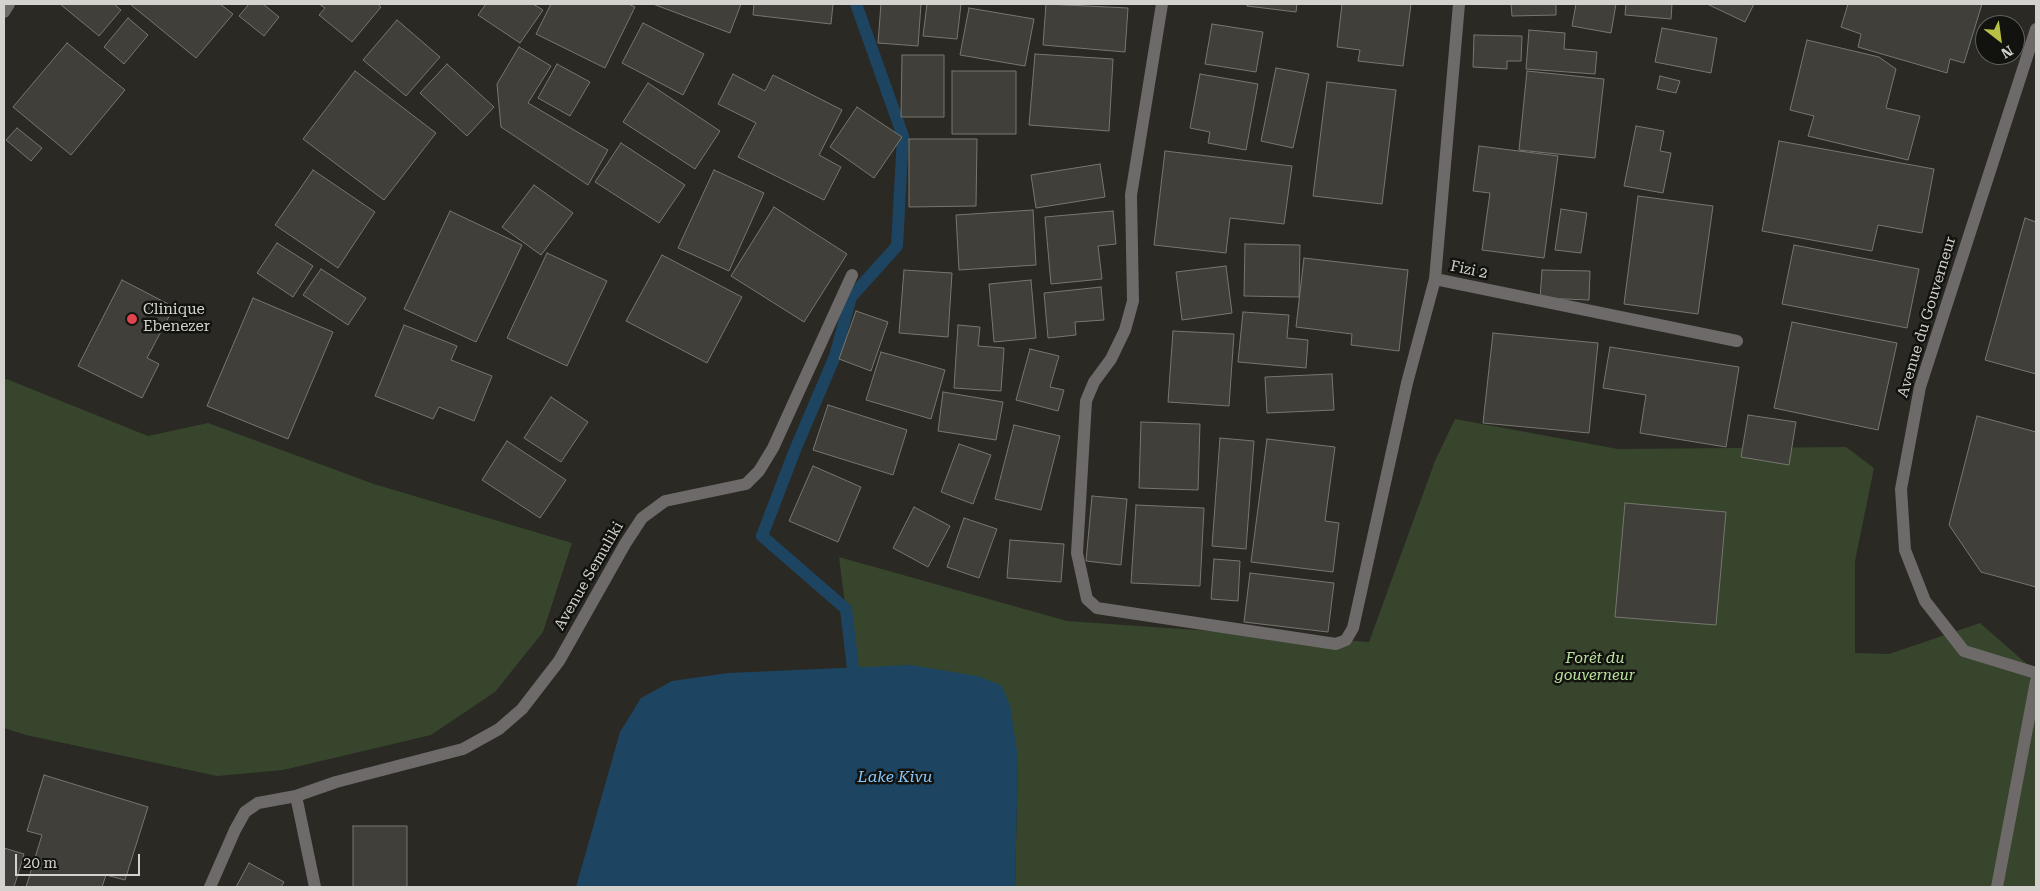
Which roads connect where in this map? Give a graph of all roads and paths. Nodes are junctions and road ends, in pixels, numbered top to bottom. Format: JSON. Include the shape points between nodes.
{"nodes":[{"id":1,"x":9,"y":4,"type":"edge"},
{"id":2,"x":1162,"y":4,"type":"edge"},
{"id":3,"x":1459,"y":4,"type":"edge"},
{"id":4,"x":4,"y":12,"type":"edge"},
{"id":5,"x":2036,"y":29,"type":"edge"},
{"id":6,"x":852,"y":274,"type":"dead end"},
{"id":7,"x":1435,"y":279,"type":"junction"},
{"id":8,"x":1737,"y":341,"type":"dead end"},
{"id":9,"x":2036,"y":673,"type":"edge"},
{"id":10,"x":2036,"y":680,"type":"edge"},
{"id":11,"x":296,"y":796,"type":"junction"},
{"id":12,"x":210,"y":887,"type":"edge"},
{"id":13,"x":314,"y":887,"type":"edge"},
{"id":14,"x":1997,"y":887,"type":"edge"}],
"edges":[{"from":1,"to":4,"type":"street"},
{"from":2,"to":7,"type":"street","via":[[1130,195],[1133,301],[1112,359],[1094,382],[1086,401],[1077,553],[1092,604],[1097,608],[1336,644],[1346,640],[1352,628],[1407,382]]},
{"from":3,"to":7,"type":"street","name":"Fizi 2"},
{"from":5,"to":9,"type":"street","name":"Avenue du Gouverneur","via":[[1920,387],[1901,489],[1906,550],[1924,601],[1964,652]]},
{"from":6,"to":11,"type":"street","name":"Avenue Semuliki","via":[[773,448],[759,471],[746,484],[665,501],[642,518],[559,661],[522,709],[499,728],[463,749],[336,782]]},
{"from":7,"to":8,"type":"street","name":"Fizi 2"},
{"from":10,"to":14,"type":"street"},
{"from":11,"to":12,"type":"street","name":"Avenue Semuliki","via":[[258,803],[245,812]]},
{"from":11,"to":13,"type":"street"}]}
